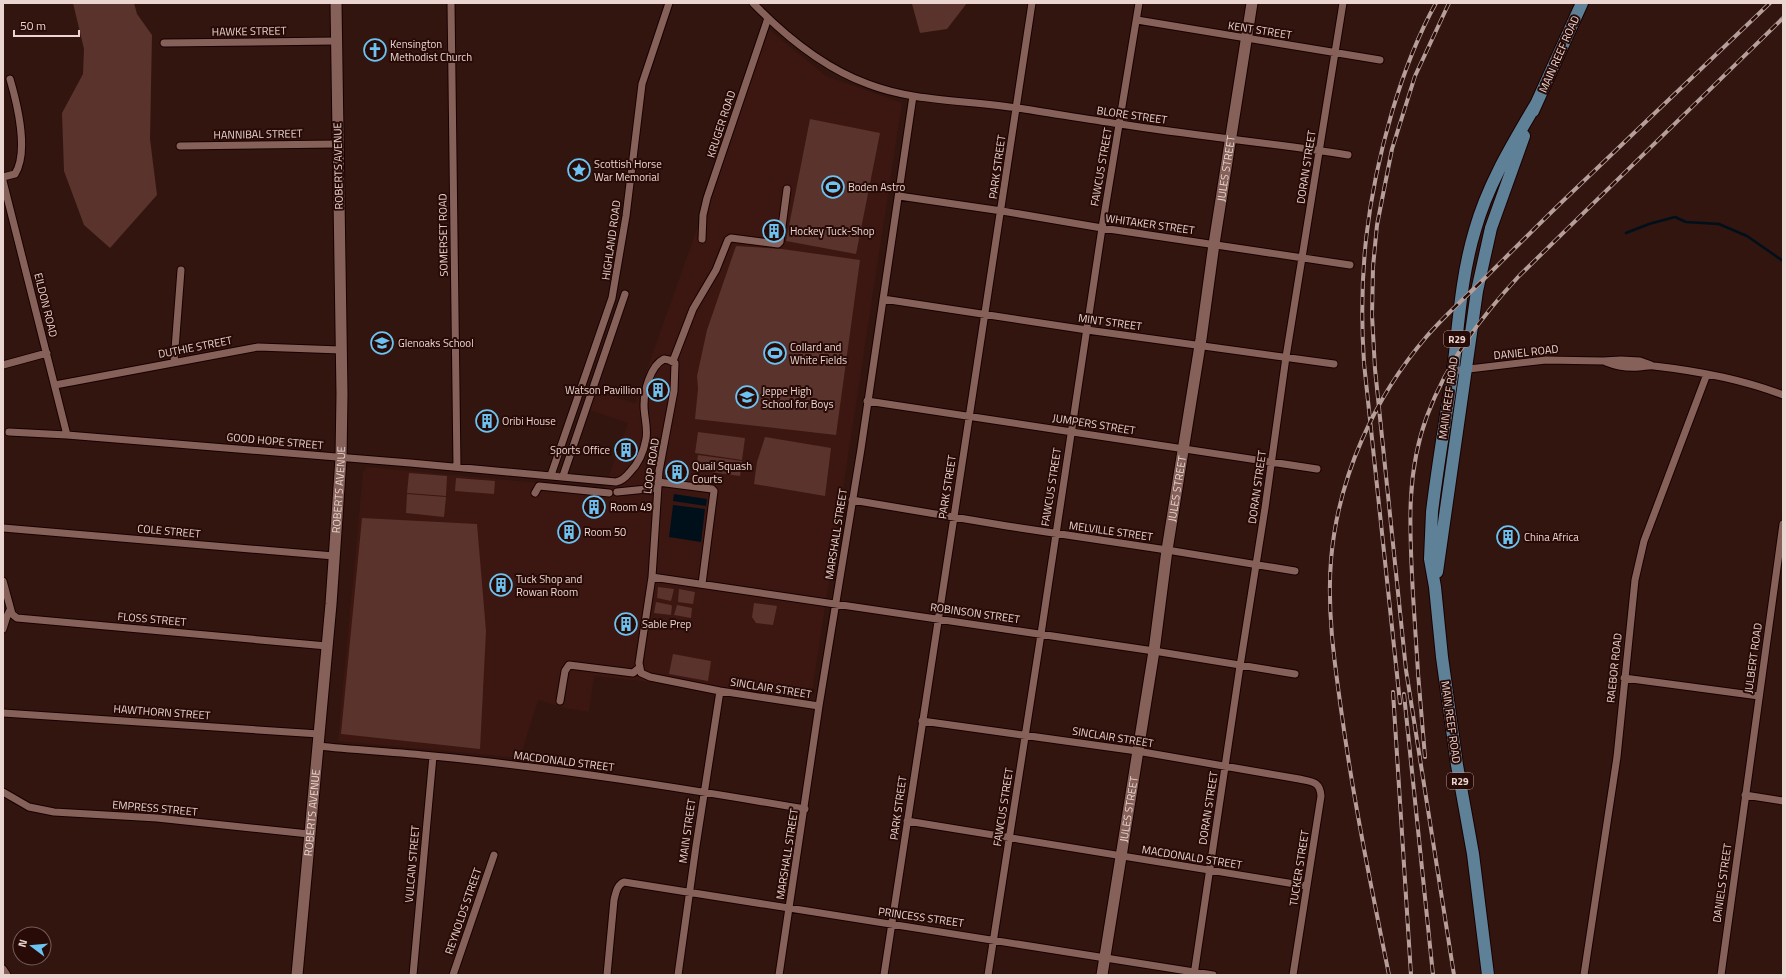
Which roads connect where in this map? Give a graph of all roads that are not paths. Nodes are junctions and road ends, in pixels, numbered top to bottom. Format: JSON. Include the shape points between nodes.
{"nodes":[{"id":1,"x":336,"y":3,"type":"edge"},
{"id":2,"x":451,"y":3,"type":"edge"},
{"id":3,"x":669,"y":3,"type":"edge"},
{"id":4,"x":753,"y":3,"type":"edge"},
{"id":5,"x":1032,"y":3,"type":"edge"},
{"id":6,"x":1139,"y":3,"type":"edge"},
{"id":7,"x":1252,"y":3,"type":"edge"},
{"id":8,"x":1343,"y":3,"type":"edge"},
{"id":9,"x":1582,"y":3,"type":"edge"},
{"id":10,"x":768,"y":18,"type":"junction"},
{"id":11,"x":1137,"y":20,"type":"junction"},
{"id":12,"x":1247,"y":39,"type":"junction"},
{"id":13,"x":336,"y":41,"type":"junction"},
{"id":14,"x":164,"y":43,"type":"dead end"},
{"id":15,"x":1334,"y":53,"type":"junction"},
{"id":16,"x":1380,"y":60,"type":"dead end"},
{"id":17,"x":10,"y":79,"type":"dead end"},
{"id":18,"x":913,"y":96,"type":"junction"},
{"id":19,"x":1536,"y":104,"type":"junction"},
{"id":20,"x":1016,"y":108,"type":"junction"},
{"id":21,"x":1120,"y":124,"type":"junction"},
{"id":22,"x":1232,"y":139,"type":"junction"},
{"id":23,"x":338,"y":144,"type":"junction"},
{"id":24,"x":180,"y":146,"type":"dead end"},
{"id":25,"x":1320,"y":151,"type":"junction"},
{"id":26,"x":1348,"y":156,"type":"dead end"},
{"id":27,"x":3,"y":178,"type":"edge"},
{"id":28,"x":3,"y":181,"type":"edge"},
{"id":29,"x":787,"y":189,"type":"dead end"},
{"id":30,"x":899,"y":196,"type":"junction"},
{"id":31,"x":1002,"y":210,"type":"junction"},
{"id":32,"x":1102,"y":228,"type":"junction"},
{"id":33,"x":702,"y":239,"type":"dead end"},
{"id":34,"x":1214,"y":244,"type":"junction"},
{"id":35,"x":1302,"y":259,"type":"junction"},
{"id":36,"x":1350,"y":266,"type":"dead end"},
{"id":37,"x":181,"y":270,"type":"dead end"},
{"id":38,"x":626,"y":294,"type":"dead end"},
{"id":39,"x":883,"y":299,"type":"junction"},
{"id":40,"x":986,"y":315,"type":"junction"},
{"id":41,"x":1473,"y":318,"type":"junction"},
{"id":42,"x":1459,"y":319,"type":"junction"},
{"id":43,"x":1087,"y":330,"type":"junction"},
{"id":44,"x":1200,"y":344,"type":"junction"},
{"id":45,"x":341,"y":350,"type":"junction"},
{"id":46,"x":47,"y":353,"type":"junction"},
{"id":47,"x":1286,"y":357,"type":"junction"},
{"id":48,"x":672,"y":361,"type":"junction"},
{"id":49,"x":174,"y":362,"type":"junction"},
{"id":50,"x":1334,"y":364,"type":"dead end"},
{"id":51,"x":3,"y":365,"type":"edge"},
{"id":52,"x":1466,"y":370,"type":"junction"},
{"id":53,"x":1452,"y":371,"type":"junction"},
{"id":54,"x":1708,"y":374,"type":"junction"},
{"id":55,"x":55,"y":385,"type":"junction"},
{"id":56,"x":1783,"y":394,"type":"edge"},
{"id":57,"x":867,"y":401,"type":"junction"},
{"id":58,"x":970,"y":416,"type":"junction"},
{"id":59,"x":1071,"y":431,"type":"junction"},
{"id":60,"x":10,"y":432,"type":"dead end"},
{"id":61,"x":67,"y":435,"type":"junction"},
{"id":62,"x":1182,"y":449,"type":"junction"},
{"id":63,"x":341,"y":458,"type":"junction"},
{"id":64,"x":1272,"y":463,"type":"junction"},
{"id":65,"x":457,"y":467,"type":"junction"},
{"id":66,"x":1317,"y":470,"type":"dead end"},
{"id":67,"x":551,"y":475,"type":"junction"},
{"id":68,"x":563,"y":476,"type":"junction"},
{"id":69,"x":610,"y":482,"type":"joint"},
{"id":70,"x":658,"y":485,"type":"junction"},
{"id":71,"x":535,"y":493,"type":"dead end"},
{"id":72,"x":852,"y":500,"type":"junction"},
{"id":73,"x":953,"y":516,"type":"junction"},
{"id":74,"x":1783,"y":524,"type":"edge"},
{"id":75,"x":3,"y":528,"type":"edge"},
{"id":76,"x":1055,"y":534,"type":"junction"},
{"id":77,"x":1166,"y":550,"type":"junction"},
{"id":78,"x":334,"y":556,"type":"junction"},
{"id":79,"x":1256,"y":564,"type":"junction"},
{"id":80,"x":1295,"y":571,"type":"dead end"},
{"id":81,"x":652,"y":576,"type":"junction"},
{"id":82,"x":3,"y":581,"type":"edge"},
{"id":83,"x":702,"y":584,"type":"junction"},
{"id":84,"x":1435,"y":587,"type":"junction"},
{"id":85,"x":836,"y":603,"type":"junction"},
{"id":86,"x":10,"y":610,"type":"junction"},
{"id":87,"x":938,"y":618,"type":"junction"},
{"id":88,"x":3,"y":629,"type":"edge"},
{"id":89,"x":1041,"y":634,"type":"junction"},
{"id":90,"x":327,"y":646,"type":"junction"},
{"id":91,"x":1154,"y":650,"type":"junction"},
{"id":92,"x":1240,"y":666,"type":"junction"},
{"id":93,"x":639,"y":668,"type":"junction"},
{"id":94,"x":1295,"y":674,"type":"dead end"},
{"id":95,"x":1624,"y":678,"type":"junction"},
{"id":96,"x":720,"y":691,"type":"junction"},
{"id":97,"x":1759,"y":696,"type":"junction"},
{"id":98,"x":560,"y":701,"type":"dead end"},
{"id":99,"x":819,"y":706,"type":"junction"},
{"id":100,"x":3,"y":713,"type":"edge"},
{"id":101,"x":922,"y":721,"type":"junction"},
{"id":102,"x":319,"y":734,"type":"junction"},
{"id":103,"x":1025,"y":735,"type":"junction"},
{"id":104,"x":318,"y":746,"type":"junction"},
{"id":105,"x":1137,"y":751,"type":"junction"},
{"id":106,"x":432,"y":756,"type":"junction"},
{"id":107,"x":1225,"y":767,"type":"junction"},
{"id":108,"x":1299,"y":779,"type":"joint"},
{"id":109,"x":3,"y":792,"type":"edge"},
{"id":110,"x":704,"y":792,"type":"junction"},
{"id":111,"x":1745,"y":795,"type":"junction"},
{"id":112,"x":1783,"y":801,"type":"edge"},
{"id":113,"x":805,"y":809,"type":"junction"},
{"id":114,"x":907,"y":821,"type":"junction"},
{"id":115,"x":309,"y":834,"type":"junction"},
{"id":116,"x":1009,"y":839,"type":"junction"},
{"id":117,"x":494,"y":855,"type":"dead end"},
{"id":118,"x":1121,"y":857,"type":"junction"},
{"id":119,"x":1210,"y":871,"type":"junction"},
{"id":120,"x":1307,"y":886,"type":"junction"},
{"id":121,"x":690,"y":892,"type":"junction"},
{"id":122,"x":790,"y":908,"type":"junction"},
{"id":123,"x":892,"y":924,"type":"junction"},
{"id":124,"x":994,"y":939,"type":"junction"},
{"id":125,"x":1105,"y":957,"type":"junction"},
{"id":126,"x":3,"y":969,"type":"edge"},
{"id":127,"x":1194,"y":974,"type":"edge"},
{"id":128,"x":7,"y":975,"type":"edge"},
{"id":129,"x":297,"y":975,"type":"edge"},
{"id":130,"x":413,"y":975,"type":"edge"},
{"id":131,"x":453,"y":975,"type":"edge"},
{"id":132,"x":607,"y":975,"type":"edge"},
{"id":133,"x":678,"y":975,"type":"edge"},
{"id":134,"x":779,"y":975,"type":"edge"},
{"id":135,"x":884,"y":975,"type":"edge"},
{"id":136,"x":988,"y":975,"type":"edge"},
{"id":137,"x":1102,"y":975,"type":"edge"},
{"id":138,"x":1213,"y":975,"type":"edge"},
{"id":139,"x":1293,"y":975,"type":"edge"},
{"id":140,"x":1488,"y":975,"type":"edge"},
{"id":141,"x":1584,"y":975,"type":"edge"},
{"id":142,"x":1721,"y":975,"type":"edge"}],
"edges":[{"from":1,"to":13,"type":"main road","name":"ROBERTS AVENUE"},
{"from":2,"to":65,"type":"street","name":"SOMERSET ROAD"},
{"from":3,"to":67,"type":"street","name":"HIGHLAND ROAD","via":[[642,84],[626,216],[612,298]]},
{"from":4,"to":10,"type":"street","name":"BLORE STREET"},
{"from":5,"to":20,"type":"street","name":"PARK STREET"},
{"from":6,"to":11,"type":"street","name":"FAWCUS STREET"},
{"from":7,"to":12,"type":"main road","name":"JULES STREET"},
{"from":8,"to":15,"type":"street","name":"DORAN STREET"},
{"from":9,"to":19,"type":"main road","name":"MAIN REEF ROAD","number":"R29"},
{"from":10,"to":18,"type":"street","name":"BLORE STREET","via":[[836,70],[869,85]]},
{"from":10,"to":33,"type":"street","name":"KRUGER ROAD","via":[[707,198]]},
{"from":11,"to":12,"type":"street","name":"KENT STREET"},
{"from":11,"to":21,"type":"street","name":"FAWCUS STREET"},
{"from":12,"to":15,"type":"street","name":"KENT STREET"},
{"from":12,"to":22,"type":"main road","name":"JULES STREET"},
{"from":13,"to":14,"type":"street","name":"HAWKE STREET"},
{"from":13,"to":23,"type":"main road","name":"ROBERTS AVENUE"},
{"from":15,"to":16,"type":"street","name":"KENT STREET"},
{"from":15,"to":25,"type":"street","name":"DORAN STREET"},
{"from":17,"to":27,"type":"street","via":[[19,119],[20,160],[15,174]]},
{"from":18,"to":20,"type":"street","name":"BLORE STREET"},
{"from":18,"to":30,"type":"street","name":"MARSHALL STREET"},
{"from":19,"to":41,"type":"main road","name":"MAIN REEF ROAD","number":"R29","via":[[1491,228]]},
{"from":19,"to":42,"type":"main road","name":"MAIN REEF ROAD","number":"R29","via":[[1499,167],[1475,228],[1463,280]]},
{"from":20,"to":21,"type":"street","name":"BLORE STREET"},
{"from":20,"to":31,"type":"street","name":"PARK STREET"},
{"from":21,"to":22,"type":"street","name":"BLORE STREET"},
{"from":21,"to":32,"type":"street","name":"FAWCUS STREET"},
{"from":22,"to":25,"type":"street","name":"BLORE STREET"},
{"from":22,"to":34,"type":"main road","name":"JULES STREET"},
{"from":23,"to":24,"type":"street","name":"HANNIBAL STREET"},
{"from":23,"to":45,"type":"main road","name":"ROBERTS AVENUE"},
{"from":25,"to":26,"type":"street","name":"BLORE STREET"},
{"from":25,"to":35,"type":"street","name":"DORAN STREET"},
{"from":28,"to":46,"type":"street","name":"EILDON ROAD"},
{"from":29,"to":48,"type":"street","via":[[780,242],[778,244],[731,238],[728,240],[716,270],[693,309]]},
{"from":30,"to":31,"type":"street","name":"WHITAKER STREET"},
{"from":30,"to":39,"type":"street","name":"MARSHALL STREET"},
{"from":31,"to":32,"type":"street","name":"WHITAKER STREET"},
{"from":31,"to":40,"type":"street","name":"PARK STREET"},
{"from":32,"to":34,"type":"street","name":"WHITAKER STREET"},
{"from":32,"to":43,"type":"street","name":"FAWCUS STREET"},
{"from":34,"to":35,"type":"street","name":"WHITAKER STREET"},
{"from":34,"to":44,"type":"main road","name":"JULES STREET"},
{"from":35,"to":36,"type":"street","name":"WHITAKER STREET"},
{"from":35,"to":47,"type":"street","name":"DORAN STREET"},
{"from":37,"to":49,"type":"street"},
{"from":38,"to":68,"type":"street"},
{"from":39,"to":40,"type":"street","name":"MINT STREET"},
{"from":39,"to":57,"type":"street","name":"MARSHALL STREET"},
{"from":40,"to":43,"type":"street","name":"MINT STREET"},
{"from":40,"to":58,"type":"street","name":"PARK STREET"},
{"from":41,"to":42,"type":"main road"},
{"from":41,"to":52,"type":"main road","name":"MAIN REEF ROAD","number":"R29"},
{"from":42,"to":53,"type":"main road","name":"MAIN REEF ROAD","number":"R29"},
{"from":43,"to":44,"type":"street","name":"MINT STREET"},
{"from":43,"to":59,"type":"street","name":"FAWCUS STREET"},
{"from":44,"to":47,"type":"street","name":"MINT STREET"},
{"from":44,"to":62,"type":"main road","name":"JULES STREET"},
{"from":45,"to":49,"type":"street","name":"DUTHIE STREET","via":[[265,346]]},
{"from":45,"to":63,"type":"main road","name":"ROBERTS AVENUE"},
{"from":46,"to":51,"type":"street"},
{"from":46,"to":55,"type":"street","name":"EILDON ROAD"},
{"from":47,"to":50,"type":"street","name":"MINT STREET"},
{"from":47,"to":64,"type":"street","name":"DORAN STREET"},
{"from":48,"to":69,"type":"street","name":"LOOP ROAD","via":[[660,361],[646,387],[646,439],[637,463],[620,482]]},
{"from":48,"to":70,"type":"street","name":"LOOP ROAD","via":[[675,363],[674,391]]},
{"from":49,"to":55,"type":"street","name":"DUTHIE STREET"},
{"from":52,"to":53,"type":"street","name":"DANIEL ROAD"},
{"from":52,"to":54,"type":"street","name":"DANIEL ROAD","via":[[1546,360],[1621,360],[1640,361]]},
{"from":52,"to":84,"type":"main road","name":"MAIN REEF ROAD","number":"R29"},
{"from":53,"to":84,"type":"main road","name":"MAIN REEF ROAD","number":"R29","via":[[1432,512],[1430,559]]},
{"from":54,"to":56,"type":"street","name":"DANIEL ROAD"},
{"from":54,"to":95,"type":"street","name":"RAEBOR ROAD","via":[[1644,541],[1635,580]]},
{"from":55,"to":61,"type":"street","name":"EILDON ROAD"},
{"from":57,"to":58,"type":"street","name":"JUMPERS STREET"},
{"from":57,"to":72,"type":"street","name":"MARSHALL STREET"},
{"from":58,"to":59,"type":"street","name":"JUMPERS STREET"},
{"from":58,"to":73,"type":"street","name":"PARK STREET"},
{"from":59,"to":62,"type":"street","name":"JUMPERS STREET"},
{"from":59,"to":76,"type":"street","name":"FAWCUS STREET"},
{"from":60,"to":61,"type":"street","name":"GOOD HOPE STREET"},
{"from":61,"to":63,"type":"street","name":"GOOD HOPE STREET"},
{"from":62,"to":64,"type":"street","name":"JUMPERS STREET"},
{"from":62,"to":77,"type":"main road","name":"JULES STREET"},
{"from":63,"to":65,"type":"street","name":"GOOD HOPE STREET"},
{"from":63,"to":78,"type":"main road","name":"ROBERTS AVENUE"},
{"from":64,"to":66,"type":"street","name":"JUMPERS STREET"},
{"from":64,"to":79,"type":"street","name":"DORAN STREET"},
{"from":65,"to":67,"type":"street","name":"GOOD HOPE STREET"},
{"from":67,"to":68,"type":"street","name":"GOOD HOPE STREET"},
{"from":68,"to":69,"type":"street","name":"GOOD HOPE STREET"},
{"from":70,"to":71,"type":"street","via":[[613,493],[539,486]]},
{"from":70,"to":81,"type":"street","name":"LOOP ROAD"},
{"from":70,"to":83,"type":"street","via":[[714,491]]},
{"from":72,"to":73,"type":"street","name":"MELVILLE STREET"},
{"from":72,"to":85,"type":"street","name":"MARSHALL STREET"},
{"from":73,"to":76,"type":"street","name":"MELVILLE STREET"},
{"from":73,"to":87,"type":"street","name":"PARK STREET"},
{"from":74,"to":97,"type":"street","name":"JULBERT ROAD"},
{"from":75,"to":78,"type":"street","name":"COLE STREET"},
{"from":76,"to":77,"type":"street","name":"MELVILLE STREET"},
{"from":76,"to":89,"type":"street","name":"FAWCUS STREET"},
{"from":77,"to":79,"type":"street","name":"MELVILLE STREET"},
{"from":77,"to":91,"type":"main road","name":"JULES STREET"},
{"from":78,"to":90,"type":"main road","name":"ROBERTS AVENUE"},
{"from":79,"to":80,"type":"street","name":"MELVILLE STREET"},
{"from":79,"to":92,"type":"street","name":"DORAN STREET"},
{"from":81,"to":83,"type":"street","name":"ROBINSON STREET"},
{"from":81,"to":93,"type":"street","name":"LOOP ROAD"},
{"from":82,"to":86,"type":"street"},
{"from":83,"to":85,"type":"street","name":"ROBINSON STREET"},
{"from":84,"to":140,"type":"main road","name":"MAIN REEF ROAD","number":"R29","via":[[1442,656],[1473,854]]},
{"from":85,"to":87,"type":"street","name":"ROBINSON STREET"},
{"from":85,"to":99,"type":"street","name":"MARSHALL STREET"},
{"from":86,"to":88,"type":"street"},
{"from":86,"to":90,"type":"street","name":"FLOSS STREET","via":[[13,616],[23,620]]},
{"from":87,"to":89,"type":"street","name":"ROBINSON STREET"},
{"from":87,"to":101,"type":"street","name":"PARK STREET"},
{"from":89,"to":91,"type":"street","name":"ROBINSON STREET"},
{"from":89,"to":103,"type":"street","name":"FAWCUS STREET"},
{"from":90,"to":102,"type":"main road","name":"ROBERTS AVENUE"},
{"from":91,"to":92,"type":"street","name":"ROBINSON STREET"},
{"from":91,"to":105,"type":"main road","name":"JULES STREET"},
{"from":92,"to":94,"type":"street","name":"ROBINSON STREET"},
{"from":92,"to":107,"type":"street","name":"DORAN STREET"},
{"from":93,"to":96,"type":"street","via":[[642,674],[650,677]]},
{"from":93,"to":98,"type":"street","via":[[633,673],[568,665]]},
{"from":95,"to":97,"type":"street"},
{"from":95,"to":141,"type":"street","name":"RAEBOR ROAD","via":[[1617,757]]},
{"from":96,"to":99,"type":"street","name":"SINCLAIR STREET"},
{"from":96,"to":110,"type":"street","name":"MAIN STREET"},
{"from":97,"to":111,"type":"street","name":"JULBERT ROAD"},
{"from":99,"to":113,"type":"street","name":"MARSHALL STREET"},
{"from":100,"to":102,"type":"street","name":"HAWTHORN STREET"},
{"from":101,"to":103,"type":"street","name":"SINCLAIR STREET"},
{"from":101,"to":114,"type":"street","name":"PARK STREET"},
{"from":102,"to":104,"type":"main road","name":"ROBERTS AVENUE"},
{"from":103,"to":105,"type":"street","name":"SINCLAIR STREET"},
{"from":103,"to":116,"type":"street","name":"FAWCUS STREET"},
{"from":104,"to":106,"type":"street","name":"MACDONALD STREET"},
{"from":104,"to":115,"type":"main road","name":"ROBERTS AVENUE"},
{"from":105,"to":107,"type":"street","name":"SINCLAIR STREET"},
{"from":105,"to":118,"type":"main road","name":"JULES STREET"},
{"from":106,"to":110,"type":"street","name":"MACDONALD STREET","via":[[614,778]]},
{"from":106,"to":130,"type":"street","name":"VULCAN STREET"},
{"from":107,"to":108,"type":"street","name":"SINCLAIR STREET"},
{"from":107,"to":119,"type":"street","name":"DORAN STREET"},
{"from":108,"to":120,"type":"street","name":"TUCKER STREET","via":[[1316,784],[1320,790]]},
{"from":109,"to":115,"type":"street","name":"EMPRESS STREET","via":[[30,807],[54,812],[157,818]]},
{"from":110,"to":113,"type":"street","name":"MACDONALD STREET"},
{"from":110,"to":121,"type":"street","name":"MAIN STREET"},
{"from":111,"to":112,"type":"street"},
{"from":111,"to":142,"type":"street","name":"DANIELS STREET"},
{"from":113,"to":122,"type":"street","name":"MARSHALL STREET"},
{"from":114,"to":116,"type":"street","name":"MACDONALD STREET"},
{"from":114,"to":123,"type":"street","name":"PARK STREET"},
{"from":115,"to":129,"type":"main road","name":"ROBERTS AVENUE"},
{"from":116,"to":118,"type":"street","name":"MACDONALD STREET"},
{"from":116,"to":124,"type":"street","name":"FAWCUS STREET"},
{"from":117,"to":131,"type":"street","name":"REYNOLDS STREET"},
{"from":118,"to":119,"type":"street","name":"MACDONALD STREET"},
{"from":118,"to":125,"type":"main road","name":"JULES STREET"},
{"from":119,"to":120,"type":"street","name":"MACDONALD STREET"},
{"from":119,"to":127,"type":"street","name":"DORAN STREET"},
{"from":120,"to":139,"type":"street","name":"TUCKER STREET"},
{"from":121,"to":122,"type":"street","name":"PRINCESS STREET"},
{"from":121,"to":132,"type":"street","name":"PRINCESS STREET","via":[[624,882],[620,884],[614,900]]},
{"from":121,"to":133,"type":"street","name":"MAIN STREET"},
{"from":122,"to":123,"type":"street","name":"PRINCESS STREET"},
{"from":122,"to":134,"type":"street","name":"MARSHALL STREET"},
{"from":123,"to":124,"type":"street","name":"PRINCESS STREET"},
{"from":123,"to":135,"type":"street","name":"PARK STREET"},
{"from":124,"to":125,"type":"street","name":"PRINCESS STREET"},
{"from":124,"to":136,"type":"street","name":"FAWCUS STREET"},
{"from":125,"to":127,"type":"street","name":"PRINCESS STREET"},
{"from":125,"to":137,"type":"main road","name":"JULES STREET"},
{"from":126,"to":128,"type":"street"},
{"from":127,"to":138,"type":"street","name":"PRINCESS STREET"}]}
